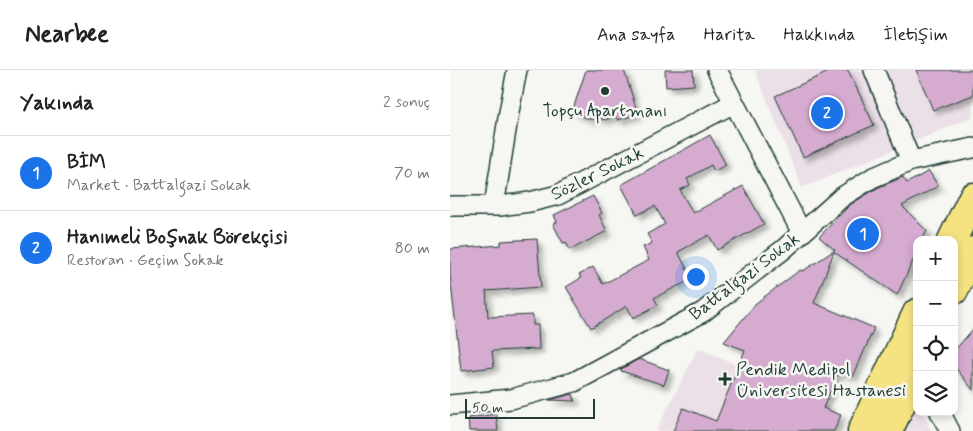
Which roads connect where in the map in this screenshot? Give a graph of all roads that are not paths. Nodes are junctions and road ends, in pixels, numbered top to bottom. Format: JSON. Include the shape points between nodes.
{"nodes":[{"id":1,"x":518,"y":70,"type":"edge"},
{"id":2,"x":717,"y":70,"type":"edge"},
{"id":3,"x":874,"y":70,"type":"edge"},
{"id":4,"x":734,"y":103,"type":"junction"},
{"id":5,"x":973,"y":148,"type":"edge"},
{"id":6,"x":911,"y":161,"type":"junction"},
{"id":7,"x":973,"y":197,"type":"edge"},
{"id":8,"x":450,"y":206,"type":"edge"},
{"id":9,"x":494,"y":206,"type":"junction"},
{"id":10,"x":802,"y":233,"type":"junction"},
{"id":11,"x":954,"y":236,"type":"edge"},
{"id":12,"x":971,"y":260,"type":"edge"},
{"id":13,"x":958,"y":283,"type":"edge"},
{"id":14,"x":913,"y":322,"type":"edge"},
{"id":15,"x":917,"y":371,"type":"edge"},
{"id":16,"x":450,"y":405,"type":"edge"},
{"id":17,"x":942,"y":416,"type":"edge"},
{"id":18,"x":862,"y":431,"type":"edge"},
{"id":19,"x":888,"y":431,"type":"edge"},
{"id":20,"x":950,"y":431,"type":"edge"}],
"edges":[{"from":1,"to":9,"type":"street"},
{"from":2,"to":4,"type":"street"},
{"from":3,"to":6,"type":"street"},
{"from":4,"to":9,"type":"street","name":"Sözler Sokak","via":[[558,195]]},
{"from":4,"to":10,"type":"street"},
{"from":5,"to":6,"type":"street","name":"Battalgazi Sokak"},
{"from":6,"to":10,"type":"street","name":"Battalgazi Sokak","via":[[872,178],[842,197]]},
{"from":7,"to":11,"type":"main road"},
{"from":8,"to":9,"type":"street","name":"Sözler Sokak"},
{"from":10,"to":16,"type":"street","name":"Battalgazi Sokak","via":[[702,312],[574,382],[511,398]]},
{"from":12,"to":13,"type":"main road"},
{"from":14,"to":18,"type":"main road"},
{"from":15,"to":19,"type":"main road"},
{"from":17,"to":20,"type":"street"}]}
